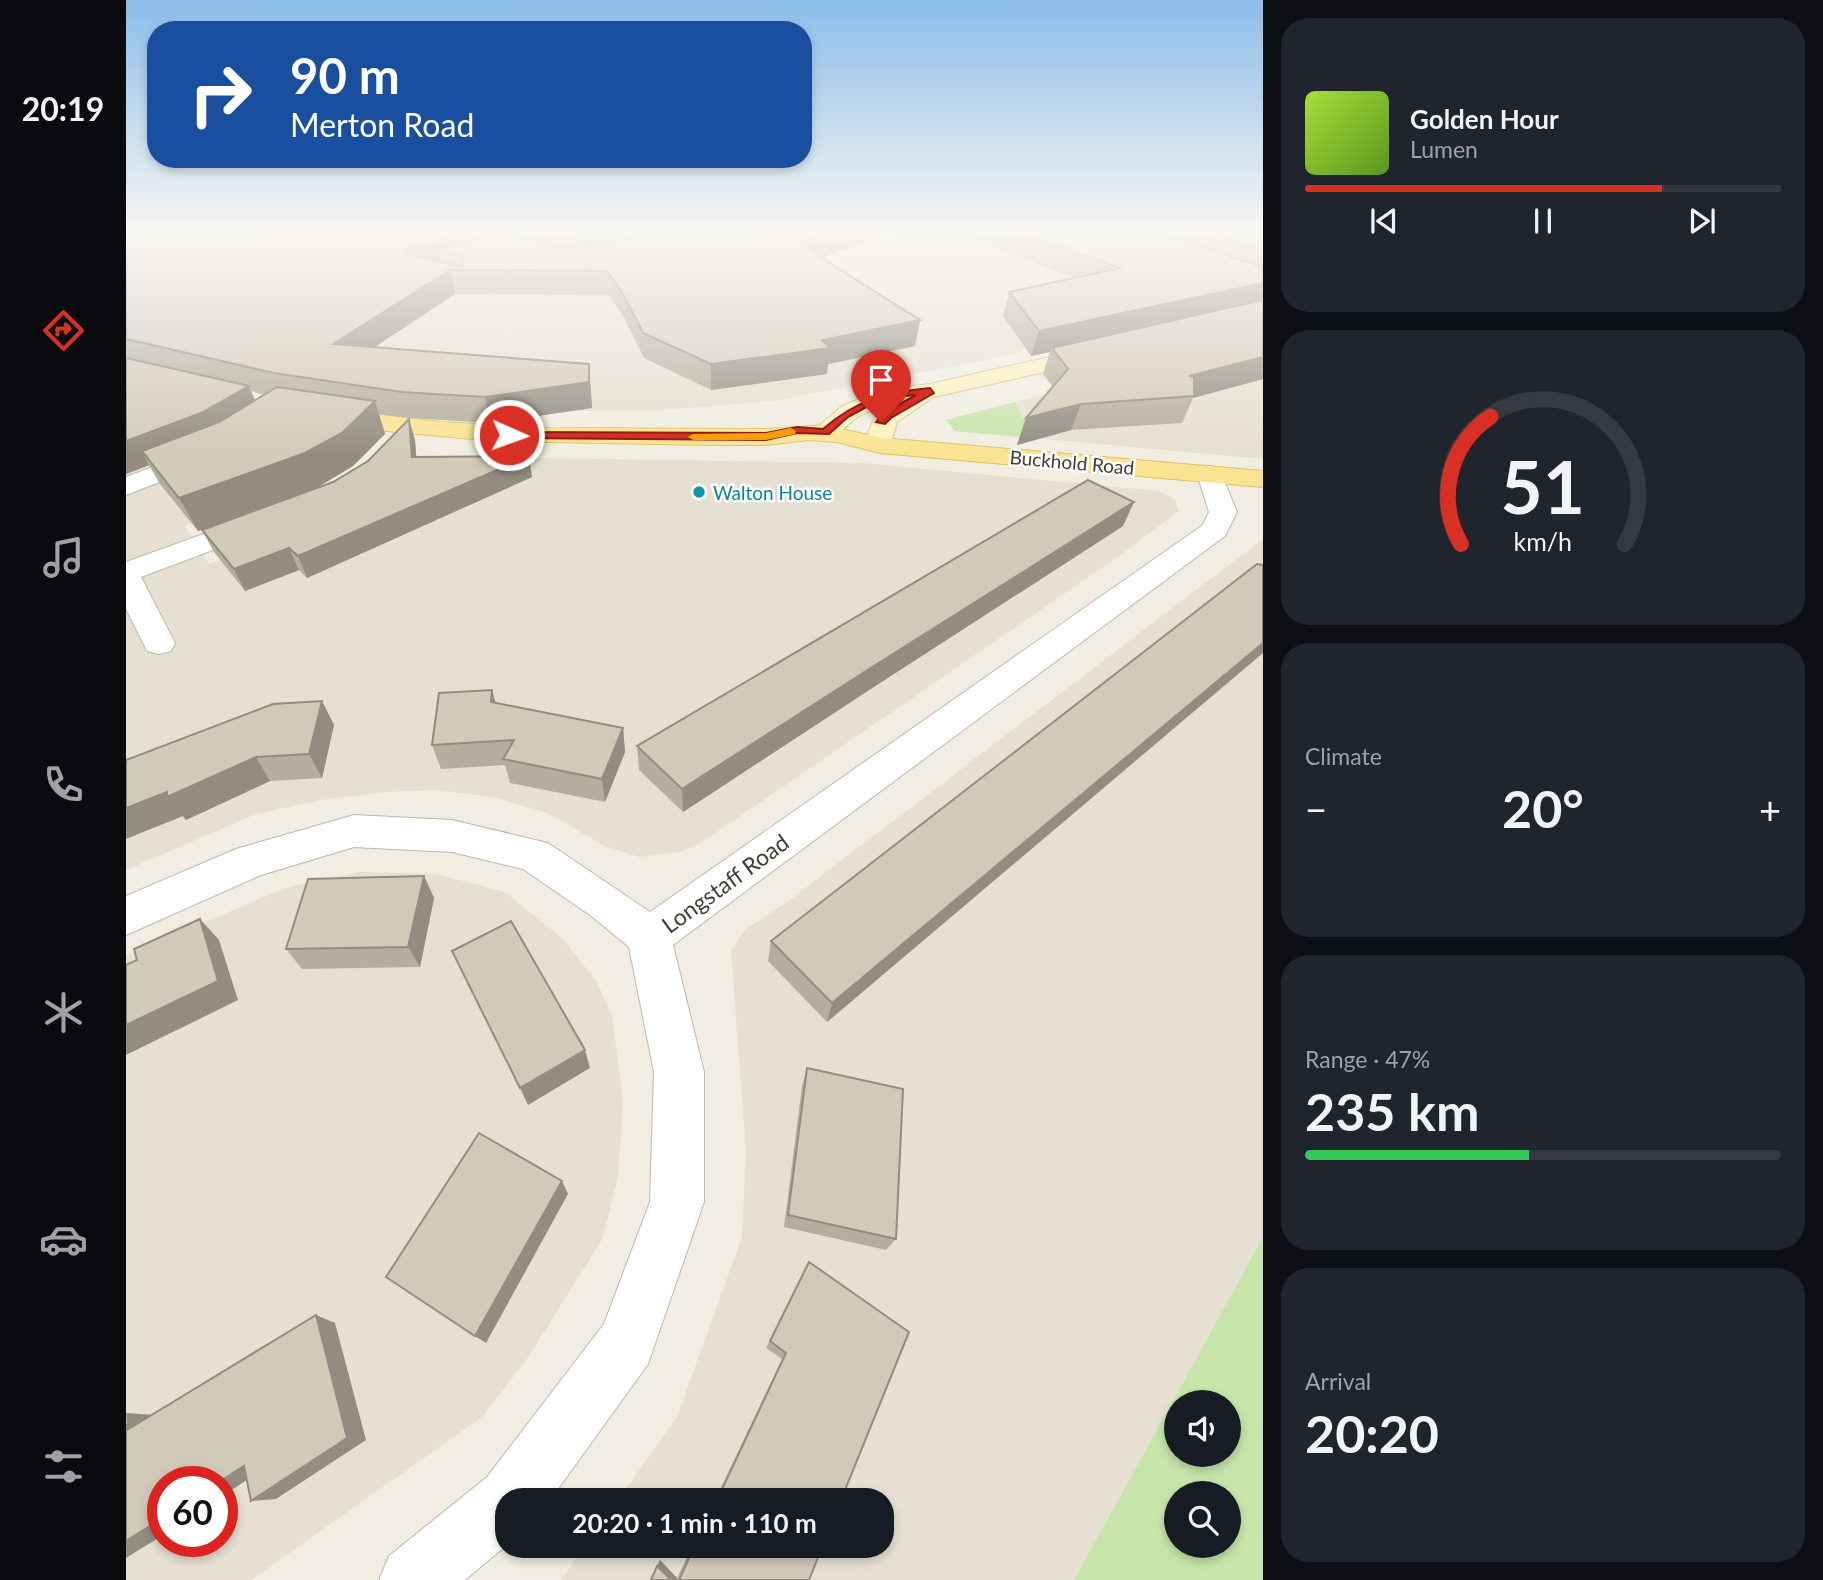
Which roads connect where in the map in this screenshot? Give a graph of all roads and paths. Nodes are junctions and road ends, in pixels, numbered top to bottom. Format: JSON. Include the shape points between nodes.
{"nodes":[{"id":1,"x":1124,"y":348,"type":"edge"},
{"id":2,"x":930,"y":391,"type":"junction"},
{"id":3,"x":309,"y":413,"type":"edge"},
{"id":4,"x":410,"y":428,"type":"junction"},
{"id":5,"x":825,"y":432,"type":"junction"},
{"id":6,"x":766,"y":437,"type":"junction"},
{"id":7,"x":880,"y":445,"type":"junction"},
{"id":8,"x":224,"y":447,"type":"edge"},
{"id":9,"x":390,"y":449,"type":"edge"},
{"id":10,"x":1210,"y":474,"type":"junction"},
{"id":11,"x":1263,"y":479,"type":"edge"},
{"id":12,"x":126,"y":486,"type":"edge"},
{"id":13,"x":280,"y":515,"type":"edge"},
{"id":14,"x":126,"y":574,"type":"edge"},
{"id":15,"x":159,"y":643,"type":"dead end"},
{"id":16,"x":126,"y":916,"type":"edge"},
{"id":17,"x":649,"y":937,"type":"junction"},
{"id":18,"x":519,"y":1488,"type":"edge"},
{"id":19,"x":495,"y":1513,"type":"edge"},
{"id":20,"x":413,"y":1580,"type":"edge"}],
"edges":[{"from":1,"to":2,"type":"street"},
{"from":2,"to":5,"type":"street","via":[[867,402]]},
{"from":2,"to":7,"type":"street","via":[[881,422]]},
{"from":3,"to":4,"type":"main road"},
{"from":4,"to":6,"type":"main road","via":[[561,436]]},
{"from":4,"to":9,"type":"street"},
{"from":5,"to":6,"type":"main road","via":[[797,430]]},
{"from":5,"to":7,"type":"main road"},
{"from":6,"to":7,"type":"main road","via":[[794,447],[844,450]]},
{"from":7,"to":10,"type":"main road","name":"Buckhold Road"},
{"from":8,"to":12,"type":"street"},
{"from":10,"to":11,"type":"main road","name":"Buckhold Road"},
{"from":10,"to":17,"type":"street","name":"Longstaff Road","via":[[1223,512],[1216,530]]},
{"from":13,"to":14,"type":"street"},
{"from":14,"to":15,"type":"street"},
{"from":16,"to":17,"type":"street","via":[[251,861],[354,831],[452,836],[534,855]]},
{"from":17,"to":18,"type":"street","name":"Longstaff Road","via":[[679,1072],[677,1202],[627,1343]]},
{"from":19,"to":20,"type":"street","name":"Longstaff Road"}]}
